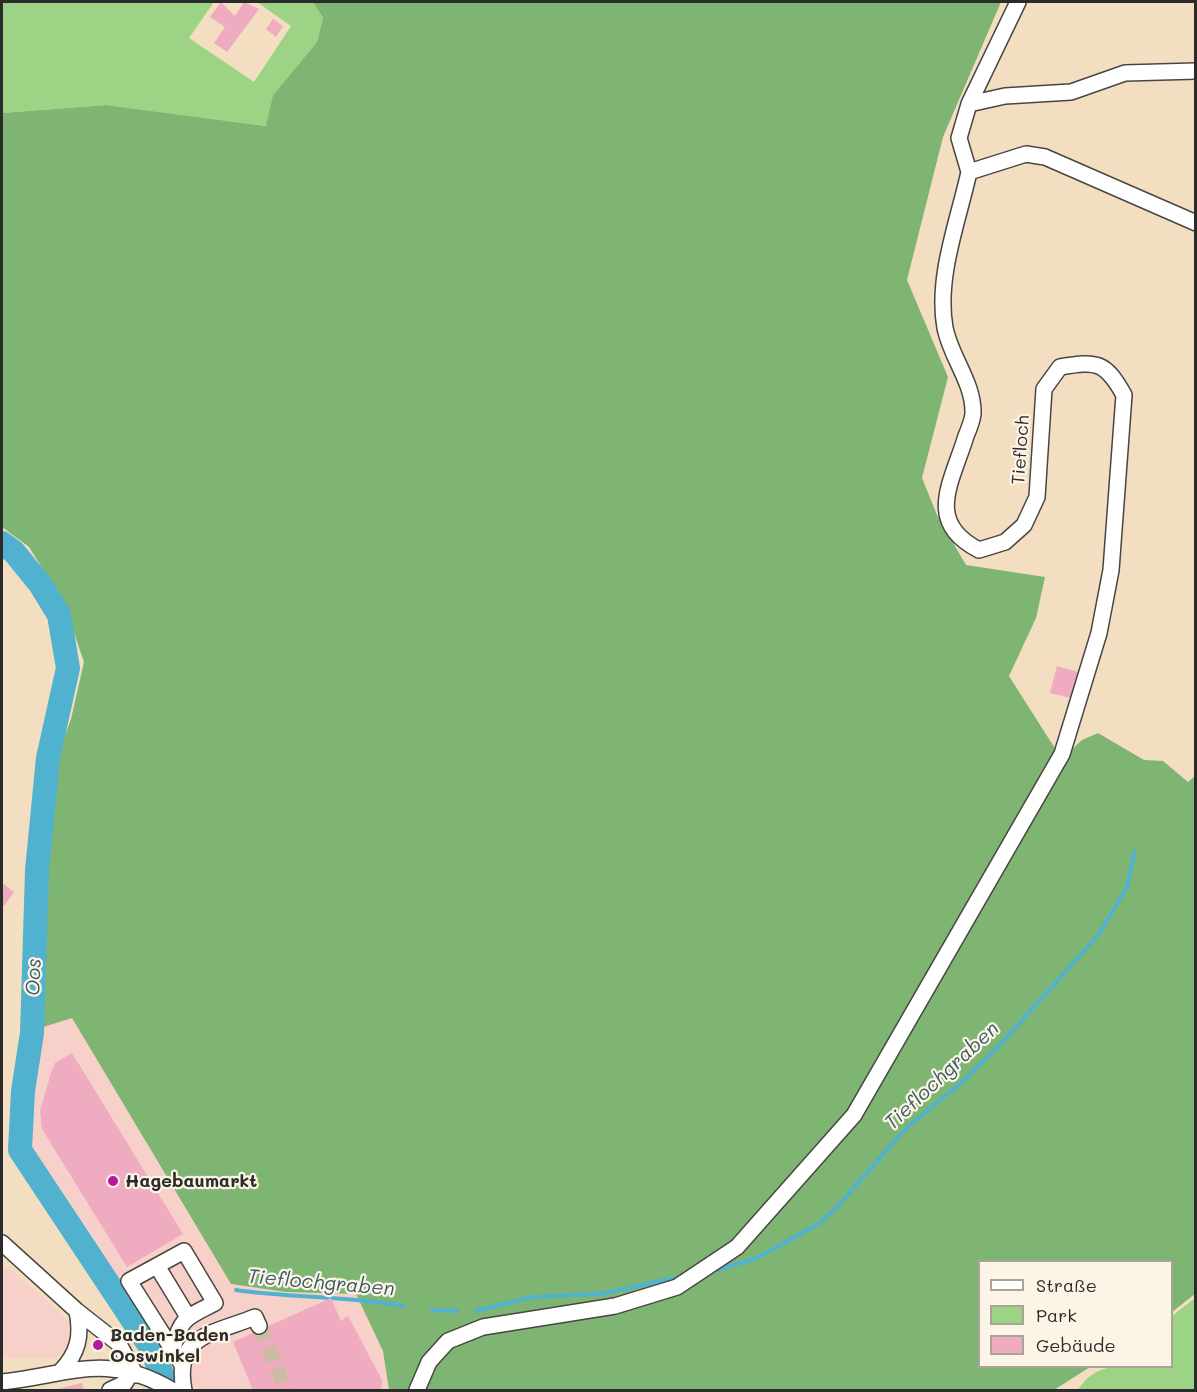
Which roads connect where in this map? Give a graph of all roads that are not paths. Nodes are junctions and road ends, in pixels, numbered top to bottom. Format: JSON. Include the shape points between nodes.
{"nodes":[{"id":1,"x":1018,"y":2,"type":"edge"},
{"id":2,"x":1196,"y":71,"type":"edge"},
{"id":3,"x":969,"y":104,"type":"junction"},
{"id":4,"x":969,"y":172,"type":"junction"},
{"id":5,"x":1196,"y":223,"type":"edge"},
{"id":6,"x":2,"y":1243,"type":"edge"},
{"id":7,"x":157,"y":1266,"type":"junction"},
{"id":8,"x":77,"y":1311,"type":"junction"},
{"id":9,"x":188,"y":1317,"type":"junction"},
{"id":10,"x":258,"y":1326,"type":"dead end"},
{"id":11,"x":173,"y":1349,"type":"junction"},
{"id":12,"x":181,"y":1363,"type":"junction"},
{"id":13,"x":104,"y":1368,"type":"junction"},
{"id":14,"x":61,"y":1371,"type":"junction"},
{"id":15,"x":138,"y":1376,"type":"junction"},
{"id":16,"x":2,"y":1382,"type":"edge"},
{"id":17,"x":110,"y":1390,"type":"edge"},
{"id":18,"x":172,"y":1390,"type":"edge"},
{"id":19,"x":184,"y":1390,"type":"edge"},
{"id":20,"x":417,"y":1390,"type":"edge"}],
"edges":[{"from":1,"to":3,"type":"street","name":"Tiefloch"},
{"from":2,"to":3,"type":"street","via":[[1125,73],[1071,92],[1005,96]]},
{"from":3,"to":4,"type":"street","name":"Tiefloch","via":[[959,138]]},
{"from":4,"to":5,"type":"street","via":[[1026,154],[1045,157]]},
{"from":4,"to":20,"type":"street","name":"Tiefloch","via":[[942,290],[945,330],[971,394],[973,416],[945,506],[950,526],[962,541],[979,550],[1005,542],[1024,525],[1038,497],[1044,389],[1060,367],[1089,362],[1112,372],[1124,395],[1111,570],[1099,633],[1062,754],[854,1116],[737,1247],[677,1287],[615,1306],[483,1327],[448,1341],[429,1362]]},
{"from":6,"to":8,"type":"street"},
{"from":7,"to":9,"type":"street"},
{"from":7,"to":9,"type":"street","via":[[184,1251],[215,1303]]},
{"from":7,"to":11,"type":"street","via":[[129,1281]]},
{"from":8,"to":14,"type":"street","via":[[79,1341],[72,1359]]},
{"from":8,"to":15,"type":"street","via":[[119,1344]]},
{"from":9,"to":11,"type":"street","via":[[178,1326]]},
{"from":10,"to":12,"type":"street","via":[[255,1317],[191,1343]]},
{"from":11,"to":12,"type":"street"},
{"from":12,"to":19,"type":"street"},
{"from":13,"to":14,"type":"street"},
{"from":13,"to":15,"type":"street"},
{"from":13,"to":17,"type":"street"},
{"from":14,"to":16,"type":"street"},
{"from":15,"to":17,"type":"street"},
{"from":15,"to":18,"type":"street"}]}
